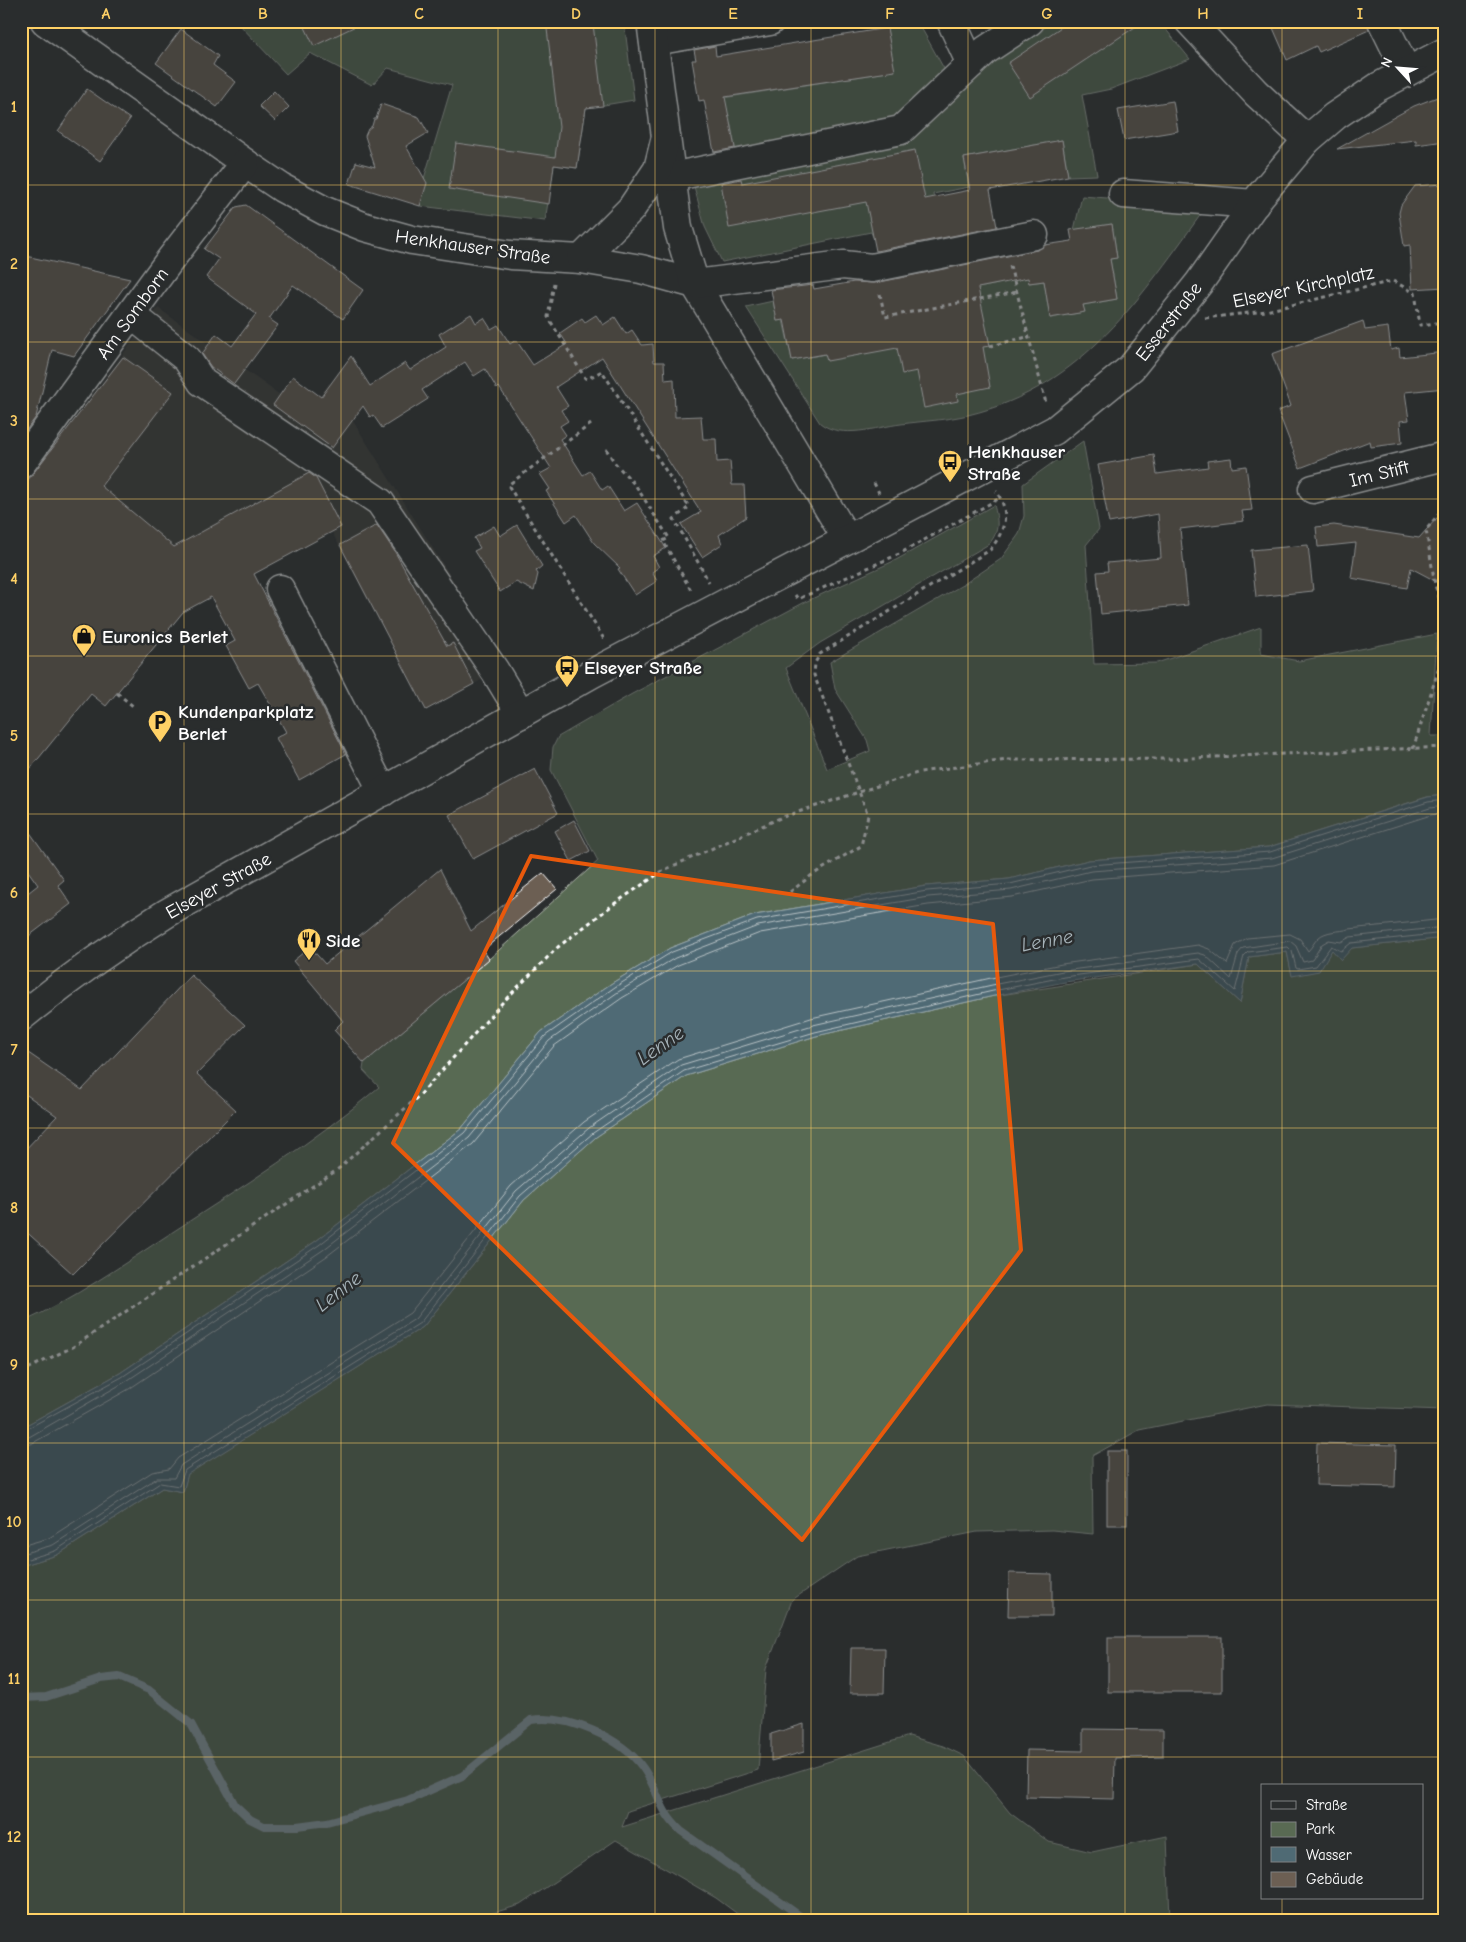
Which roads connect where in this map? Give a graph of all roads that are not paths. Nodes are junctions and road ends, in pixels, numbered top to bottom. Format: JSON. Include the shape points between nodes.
{"nodes":[{"id":1,"x":45,"y":21,"type":"edge"},
{"id":2,"x":770,"y":21,"type":"edge"},
{"id":3,"x":951,"y":21,"type":"edge"},
{"id":4,"x":1030,"y":21,"type":"edge"},
{"id":5,"x":1189,"y":21,"type":"edge"},
{"id":6,"x":1382,"y":21,"type":"edge"},
{"id":7,"x":652,"y":31,"type":"edge"},
{"id":8,"x":1445,"y":52,"type":"edge"},
{"id":9,"x":971,"y":64,"type":"junction"},
{"id":10,"x":1407,"y":72,"type":"junction"},
{"id":11,"x":666,"y":137,"type":"junction"},
{"id":12,"x":1307,"y":140,"type":"junction"},
{"id":13,"x":245,"y":163,"type":"junction"},
{"id":14,"x":671,"y":177,"type":"junction"},
{"id":15,"x":1123,"y":194,"type":"dead end"},
{"id":16,"x":1255,"y":204,"type":"junction"},
{"id":17,"x":1034,"y":235,"type":"dead end"},
{"id":18,"x":570,"y":259,"type":"junction"},
{"id":19,"x":695,"y":284,"type":"junction"},
{"id":20,"x":132,"y":315,"type":"junction"},
{"id":21,"x":1445,"y":456,"type":"edge"},
{"id":22,"x":21,"y":464,"type":"edge"},
{"id":23,"x":1313,"y":489,"type":"dead end"},
{"id":24,"x":847,"y":539,"type":"junction"},
{"id":25,"x":280,"y":589,"type":"dead end"},
{"id":26,"x":521,"y":714,"type":"junction"},
{"id":27,"x":383,"y":792,"type":"junction"},
{"id":28,"x":21,"y":1017,"type":"edge"}],
"edges":[{"from":1,"to":13,"type":"street","name":"Henkhauser Straße"},
{"from":2,"to":7,"type":"street"},
{"from":3,"to":9,"type":"street"},
{"from":4,"to":9,"type":"street"},
{"from":5,"to":12,"type":"street","via":[[1256,93]]},
{"from":6,"to":10,"type":"street"},
{"from":7,"to":11,"type":"street"},
{"from":8,"to":10,"type":"street","name":"Esserstraße"},
{"from":9,"to":14,"type":"street","via":[[900,130]]},
{"from":10,"to":12,"type":"street","name":"Esserstraße","via":[[1335,116]]},
{"from":11,"to":14,"type":"street"},
{"from":11,"to":18,"type":"street","via":[[658,169],[631,210]]},
{"from":12,"to":16,"type":"street","name":"Esserstraße"},
{"from":13,"to":18,"type":"street","name":"Henkhauser Straße","via":[[324,211],[365,227],[412,240],[510,255]]},
{"from":13,"to":20,"type":"street","name":"Am Somborn"},
{"from":14,"to":19,"type":"street","via":[[678,228]]},
{"from":15,"to":16,"type":"street"},
{"from":16,"to":24,"type":"street","name":"Esserstraße","via":[[1199,283],[1131,368],[1055,430]]},
{"from":17,"to":19,"type":"street","via":[[874,268],[842,265]]},
{"from":18,"to":19,"type":"street","name":"Henkhauser Straße","via":[[641,269]]},
{"from":19,"to":24,"type":"street"},
{"from":20,"to":22,"type":"street","name":"Am Somborn"},
{"from":20,"to":26,"type":"street","via":[[187,359],[202,382],[380,502]]},
{"from":21,"to":23,"type":"street","name":"Im Stift"},
{"from":24,"to":26,"type":"street","name":"Elseyer Straße"},
{"from":25,"to":27,"type":"street"},
{"from":26,"to":27,"type":"street","name":"Elseyer Straße"},
{"from":27,"to":28,"type":"street","name":"Elseyer Straße","via":[[110,948]]}]}
